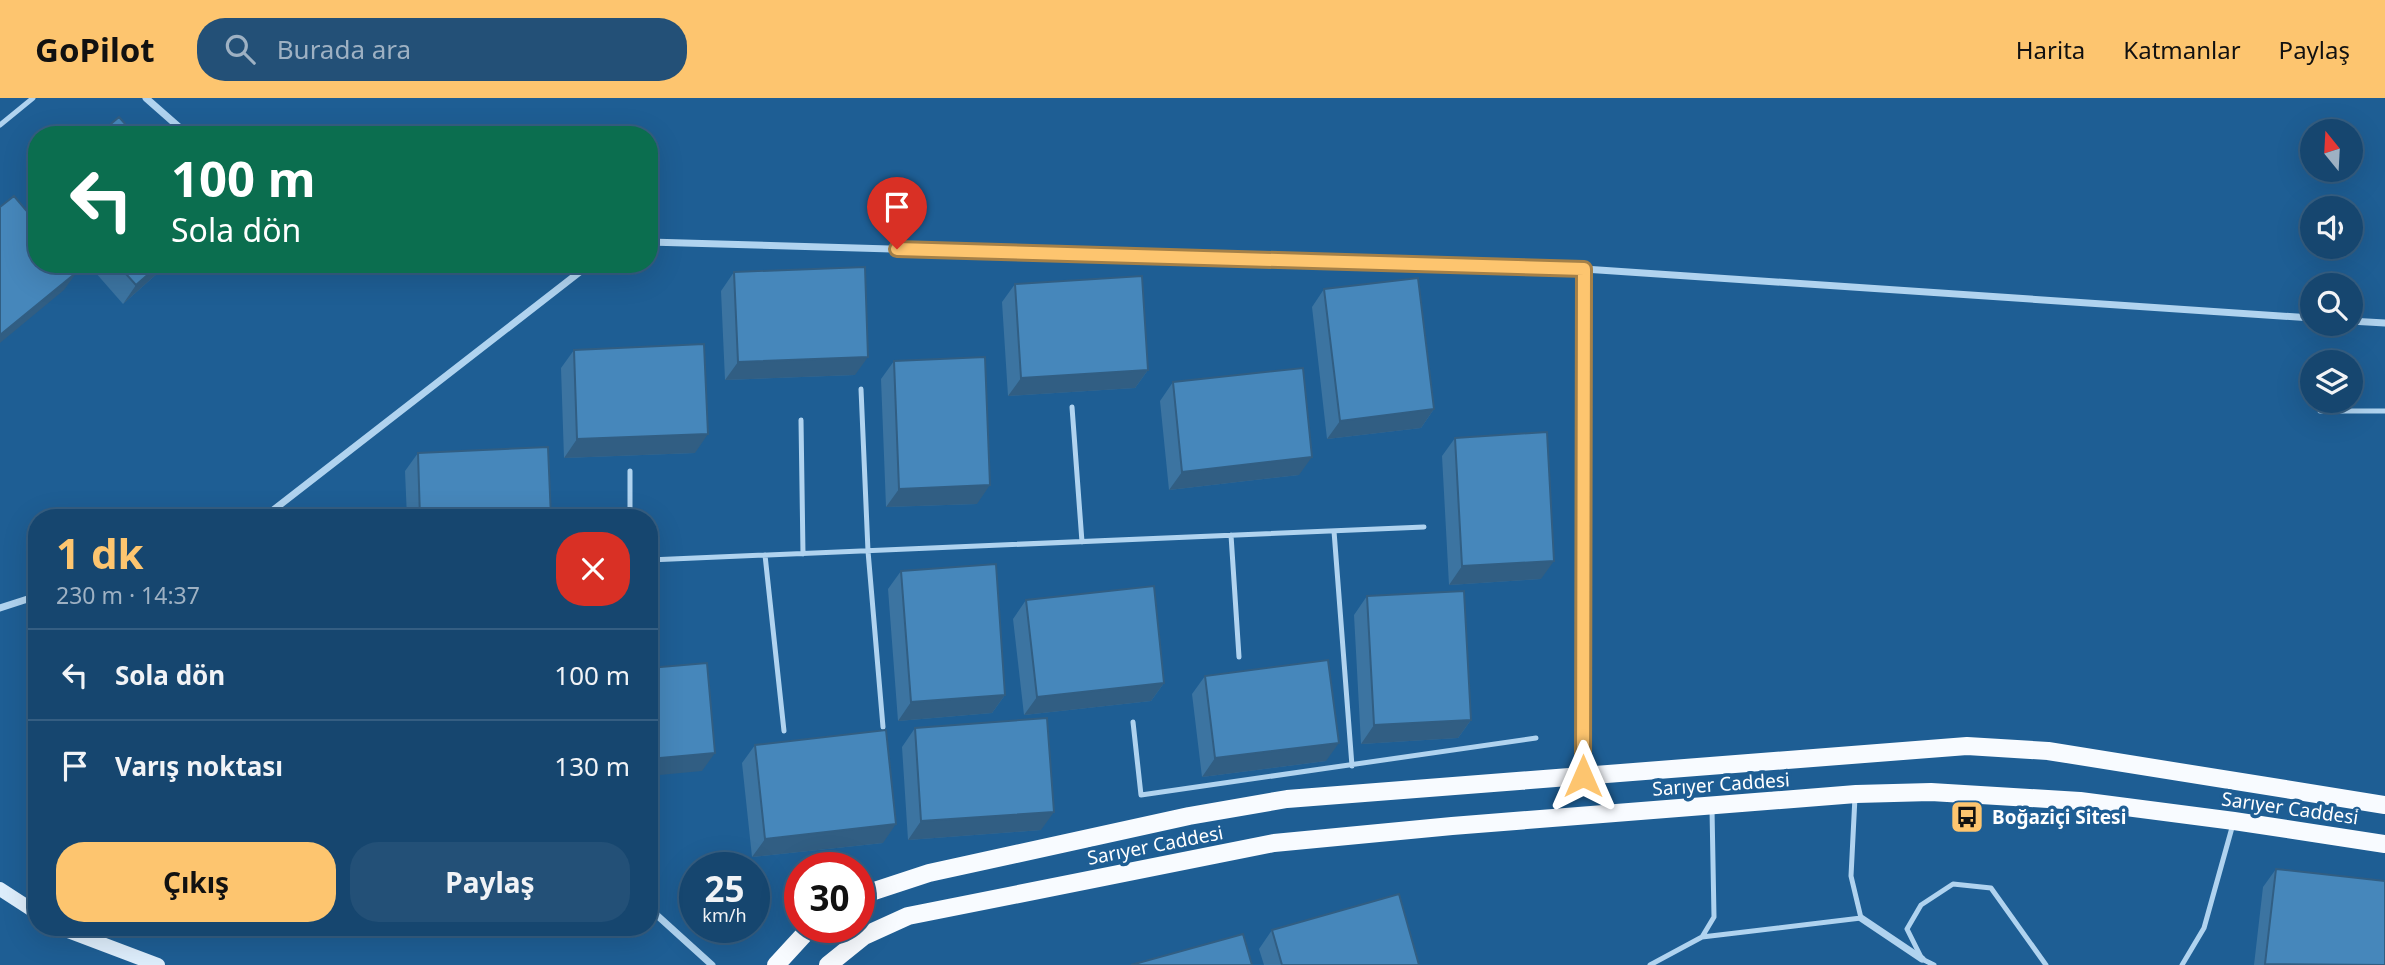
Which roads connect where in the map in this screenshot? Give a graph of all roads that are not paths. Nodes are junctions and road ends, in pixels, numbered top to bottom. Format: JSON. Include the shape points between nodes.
{"nodes":[{"id":1,"x":33,"y":98,"type":"edge"},
{"id":2,"x":146,"y":98,"type":"edge"},
{"id":3,"x":0,"y":125,"type":"edge"},
{"id":4,"x":178,"y":126,"type":"edge"},
{"id":5,"x":658,"y":242,"type":"edge"},
{"id":6,"x":1584,"y":269,"type":"junction"},
{"id":7,"x":578,"y":273,"type":"edge"},
{"id":8,"x":2300,"y":317,"type":"edge"},
{"id":9,"x":2363,"y":322,"type":"edge"},
{"id":10,"x":2385,"y":323,"type":"edge"},
{"id":11,"x":861,"y":389,"type":"dead end"},
{"id":12,"x":1072,"y":407,"type":"dead end"},
{"id":13,"x":2363,"y":411,"type":"edge"},
{"id":14,"x":2385,"y":411,"type":"edge"},
{"id":15,"x":801,"y":420,"type":"dead end"},
{"id":16,"x":630,"y":471,"type":"dead end"},
{"id":17,"x":275,"y":509,"type":"edge"},
{"id":18,"x":630,"y":509,"type":"edge"},
{"id":19,"x":1424,"y":527,"type":"dead end"},
{"id":20,"x":1334,"y":531,"type":"junction"},
{"id":21,"x":1231,"y":536,"type":"junction"},
{"id":22,"x":1082,"y":542,"type":"junction"},
{"id":23,"x":867,"y":551,"type":"junction"},
{"id":24,"x":803,"y":554,"type":"junction"},
{"id":25,"x":765,"y":555,"type":"junction"},
{"id":26,"x":658,"y":560,"type":"edge"},
{"id":27,"x":28,"y":599,"type":"edge"},
{"id":28,"x":0,"y":608,"type":"edge"},
{"id":29,"x":1239,"y":656,"type":"dead end"},
{"id":30,"x":1133,"y":722,"type":"dead end"},
{"id":31,"x":883,"y":727,"type":"edge"},
{"id":32,"x":784,"y":731,"type":"dead end"},
{"id":33,"x":1536,"y":738,"type":"dead end"},
{"id":34,"x":1352,"y":766,"type":"junction"},
{"id":35,"x":1583,"y":776,"type":"junction"},
{"id":36,"x":1856,"y":794,"type":"junction"},
{"id":37,"x":2385,"y":805,"type":"edge"},
{"id":38,"x":1712,"y":806,"type":"junction"},
{"id":39,"x":2234,"y":821,"type":"junction"},
{"id":40,"x":2385,"y":844,"type":"edge"},
{"id":41,"x":0,"y":888,"type":"edge"},
{"id":42,"x":875,"y":891,"type":"edge"},
{"id":43,"x":28,"y":907,"type":"edge"},
{"id":44,"x":658,"y":916,"type":"edge"},
{"id":45,"x":1861,"y":918,"type":"junction"},
{"id":46,"x":81,"y":936,"type":"edge"},
{"id":47,"x":1703,"y":937,"type":"junction"},
{"id":48,"x":796,"y":943,"type":"edge"},
{"id":49,"x":1922,"y":960,"type":"junction"},
{"id":50,"x":158,"y":965,"type":"edge"},
{"id":51,"x":712,"y":965,"type":"edge"},
{"id":52,"x":776,"y":965,"type":"edge"},
{"id":53,"x":828,"y":965,"type":"edge"},
{"id":54,"x":1650,"y":965,"type":"edge"},
{"id":55,"x":1934,"y":965,"type":"edge"},
{"id":56,"x":2046,"y":965,"type":"edge"},
{"id":57,"x":2182,"y":965,"type":"edge"}],
"edges":[{"from":1,"to":3,"type":"lane"},
{"from":2,"to":4,"type":"street"},
{"from":5,"to":6,"type":"street"},
{"from":6,"to":8,"type":"street"},
{"from":6,"to":35,"type":"street"},
{"from":7,"to":17,"type":"street"},
{"from":9,"to":10,"type":"street"},
{"from":11,"to":23,"type":"lane"},
{"from":12,"to":22,"type":"lane"},
{"from":13,"to":14,"type":"lane"},
{"from":15,"to":24,"type":"lane"},
{"from":16,"to":18,"type":"lane"},
{"from":19,"to":20,"type":"lane"},
{"from":20,"to":21,"type":"lane"},
{"from":20,"to":34,"type":"lane"},
{"from":21,"to":22,"type":"lane"},
{"from":21,"to":29,"type":"lane"},
{"from":22,"to":23,"type":"lane"},
{"from":23,"to":24,"type":"lane"},
{"from":23,"to":31,"type":"lane"},
{"from":24,"to":25,"type":"lane"},
{"from":25,"to":26,"type":"lane"},
{"from":25,"to":32,"type":"lane"},
{"from":27,"to":28,"type":"street"},
{"from":30,"to":34,"type":"lane","via":[[1141,795]]},
{"from":33,"to":34,"type":"lane"},
{"from":35,"to":37,"type":"main road","name":"Sarıyer Caddesi","via":[[1967,746],[2048,751]]},
{"from":35,"to":42,"type":"main road","name":"Sarıyer Caddesi","via":[[1287,799],[1201,813],[929,873]]},
{"from":36,"to":38,"type":"main road","name":"Sarıyer Caddesi"},
{"from":36,"to":39,"type":"main road","name":"Sarıyer Caddesi","via":[[1931,792],[2080,801]]},
{"from":36,"to":45,"type":"lane","via":[[1851,876]]},
{"from":38,"to":47,"type":"lane","via":[[1714,917]]},
{"from":38,"to":53,"type":"main road","name":"Sarıyer Caddesi","via":[[1274,843],[908,916],[864,936]]},
{"from":39,"to":40,"type":"main road","name":"Sarıyer Caddesi"},
{"from":39,"to":57,"type":"lane","via":[[2204,928]]},
{"from":41,"to":43,"type":"main road"},
{"from":44,"to":51,"type":"street"},
{"from":45,"to":47,"type":"lane"},
{"from":45,"to":49,"type":"street"},
{"from":46,"to":50,"type":"main road"},
{"from":47,"to":54,"type":"lane"},
{"from":48,"to":52,"type":"main road"},
{"from":49,"to":55,"type":"lane"},
{"from":49,"to":56,"type":"lane","via":[[1907,929],[1921,905],[1953,884],[1991,888]]}]}
